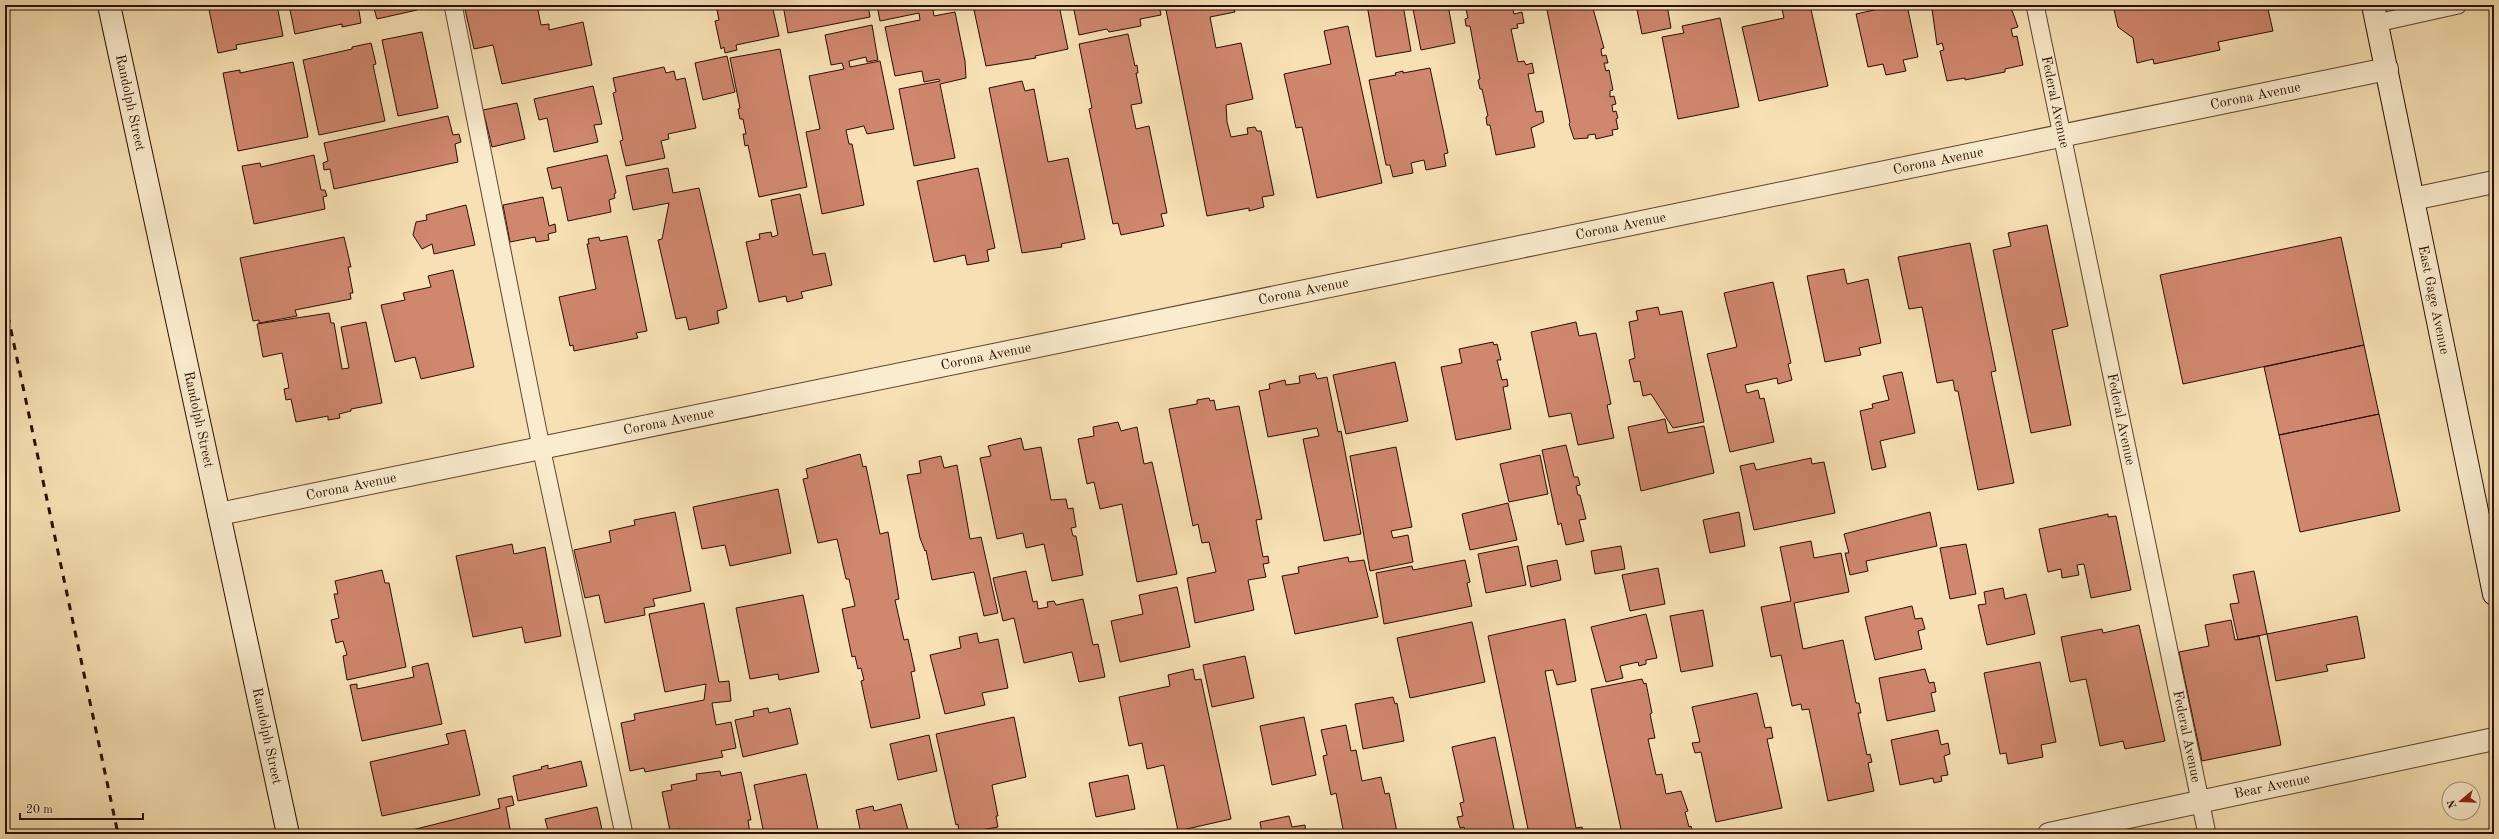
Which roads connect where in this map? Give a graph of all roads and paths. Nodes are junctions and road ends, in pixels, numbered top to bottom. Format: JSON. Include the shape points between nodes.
{"nodes":[{"id":1,"x":109,"y":5,"type":"edge"},
{"id":2,"x":453,"y":5,"type":"edge"},
{"id":3,"x":2036,"y":5,"type":"edge"},
{"id":4,"x":2458,"y":5,"type":"edge"},
{"id":5,"x":2375,"y":14,"type":"edge"},
{"id":6,"x":2386,"y":69,"type":"junction"},
{"id":7,"x":2063,"y":135,"type":"junction"},
{"id":8,"x":2494,"y":182,"type":"edge"},
{"id":9,"x":2413,"y":199,"type":"junction"},
{"id":10,"x":541,"y":448,"type":"junction"},
{"id":11,"x":219,"y":514,"type":"junction"},
{"id":12,"x":2494,"y":594,"type":"edge"},
{"id":13,"x":2494,"y":740,"type":"edge"},
{"id":14,"x":2201,"y":803,"type":"junction"},
{"id":15,"x":288,"y":834,"type":"edge"},
{"id":16,"x":624,"y":834,"type":"edge"},
{"id":17,"x":2049,"y":834,"type":"edge"},
{"id":18,"x":2207,"y":834,"type":"edge"}],
"edges":[{"from":1,"to":11,"type":"street","name":"Randolph Street"},
{"from":2,"to":10,"type":"lane"},
{"from":3,"to":7,"type":"lane","name":"Federal Avenue"},
{"from":4,"to":5,"type":"lane"},
{"from":5,"to":6,"type":"street","name":"East Gage Avenue"},
{"from":6,"to":7,"type":"street","name":"Corona Avenue"},
{"from":6,"to":9,"type":"street","name":"East Gage Avenue"},
{"from":7,"to":10,"type":"street","name":"Corona Avenue"},
{"from":7,"to":14,"type":"lane","name":"Federal Avenue"},
{"from":8,"to":9,"type":"street"},
{"from":9,"to":12,"type":"street","name":"East Gage Avenue"},
{"from":10,"to":11,"type":"street","name":"Corona Avenue"},
{"from":10,"to":16,"type":"lane"},
{"from":11,"to":15,"type":"street","name":"Randolph Street"},
{"from":13,"to":14,"type":"street","name":"Bear Avenue"},
{"from":14,"to":17,"type":"street","name":"Bear Avenue"},
{"from":14,"to":18,"type":"lane","name":"Federal Avenue"}]}
